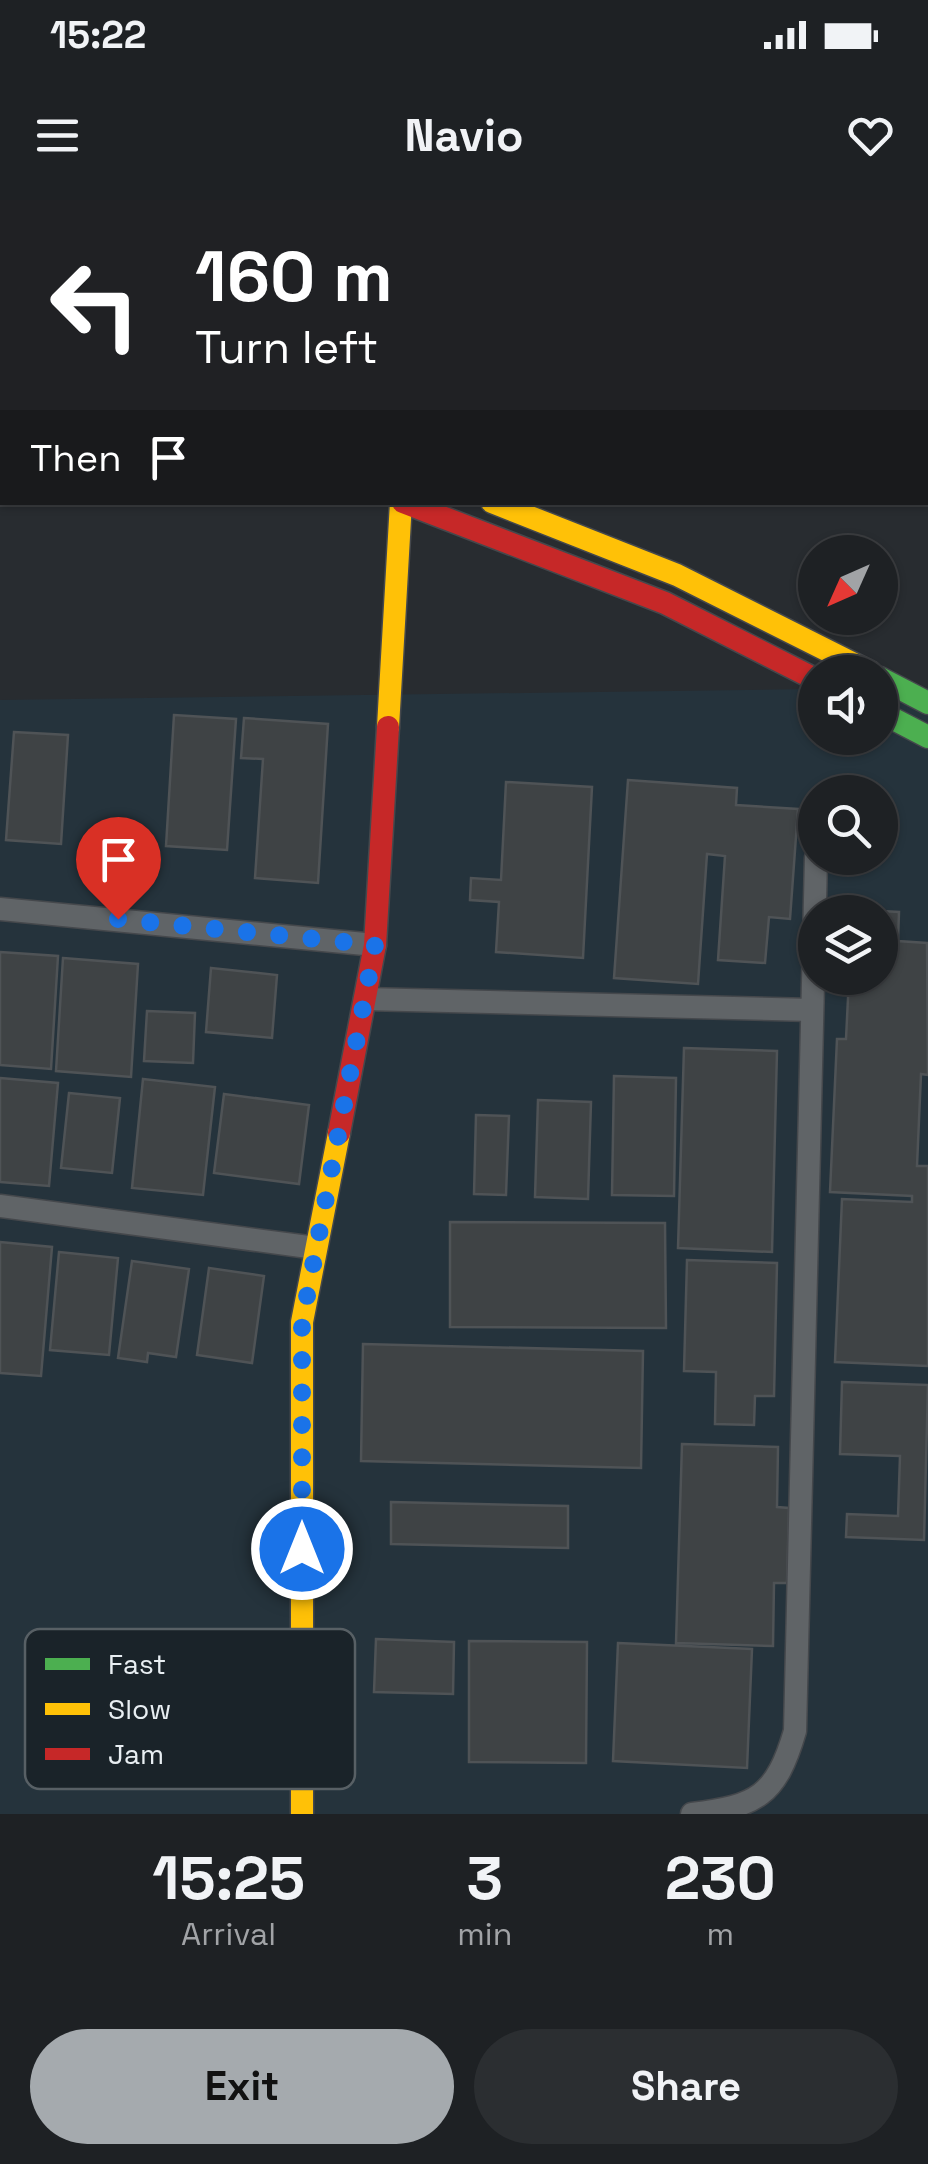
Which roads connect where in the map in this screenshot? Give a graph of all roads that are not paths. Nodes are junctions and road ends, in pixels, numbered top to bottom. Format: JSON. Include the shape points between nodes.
{"nodes":[{"id":1,"x":402,"y":505,"type":"edge"},
{"id":2,"x":410,"y":505,"type":"edge"},
{"id":3,"x":500,"y":505,"type":"edge"},
{"id":4,"x":836,"y":655,"type":"edge"},
{"id":5,"x":798,"y":670,"type":"edge"},
{"id":6,"x":898,"y":687,"type":"edge"},
{"id":7,"x":928,"y":703,"type":"edge"},
{"id":8,"x":898,"y":722,"type":"edge"},
{"id":9,"x":928,"y":738,"type":"edge"},
{"id":10,"x":816,"y":875,"type":"edge"},
{"id":11,"x":0,"y":909,"type":"edge"},
{"id":12,"x":375,"y":945,"type":"junction"},
{"id":13,"x":364,"y":1000,"type":"junction"},
{"id":14,"x":812,"y":1010,"type":"junction"},
{"id":15,"x":0,"y":1206,"type":"edge"},
{"id":16,"x":316,"y":1248,"type":"junction"},
{"id":17,"x":302,"y":1629,"type":"edge"},
{"id":18,"x":692,"y":1814,"type":"edge"}],
"edges":[{"from":1,"to":12,"type":"street"},
{"from":2,"to":5,"type":"street","via":[[664,603]]},
{"from":3,"to":4,"type":"street","via":[[677,575]]},
{"from":6,"to":7,"type":"street"},
{"from":8,"to":9,"type":"street"},
{"from":10,"to":14,"type":"street"},
{"from":11,"to":12,"type":"street"},
{"from":12,"to":13,"type":"street"},
{"from":13,"to":14,"type":"street"},
{"from":13,"to":16,"type":"street"},
{"from":14,"to":18,"type":"street","via":[[795,1732],[785,1765],[764,1794],[735,1809]]},
{"from":15,"to":16,"type":"street"},
{"from":16,"to":17,"type":"street","via":[[302,1322]]}]}
